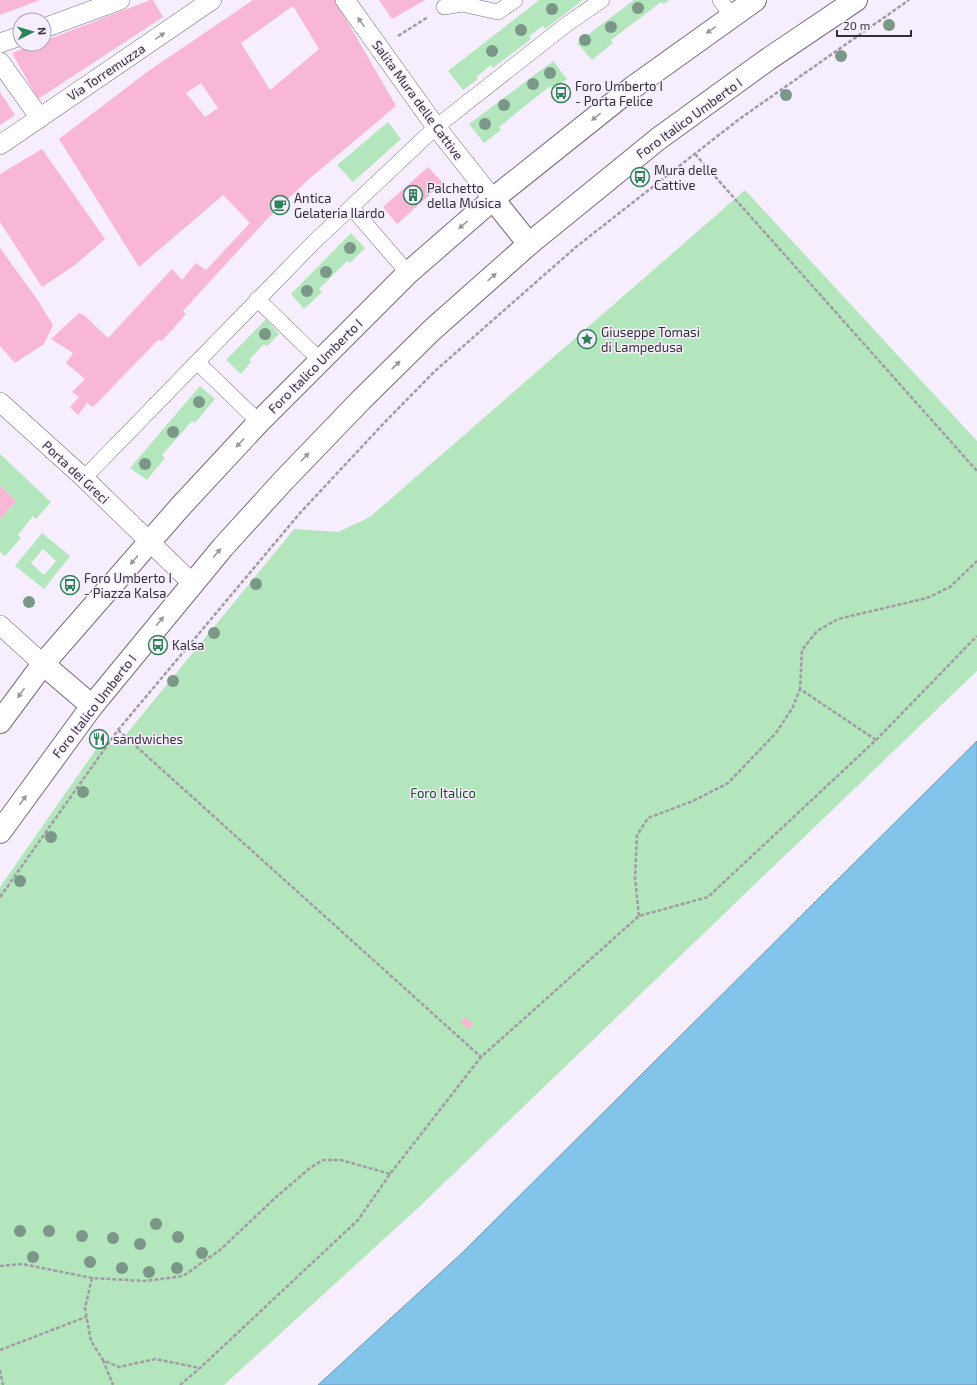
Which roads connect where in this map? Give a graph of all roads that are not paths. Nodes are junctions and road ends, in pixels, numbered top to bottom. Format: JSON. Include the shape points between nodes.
{"nodes":[{"id":1,"x":120,"y":0,"type":"edge"},
{"id":2,"x":212,"y":0,"type":"edge"},
{"id":3,"x":345,"y":0,"type":"edge"},
{"id":4,"x":515,"y":0,"type":"edge"},
{"id":5,"x":602,"y":0,"type":"edge"},
{"id":6,"x":755,"y":0,"type":"edge"},
{"id":7,"x":856,"y":0,"type":"edge"},
{"id":8,"x":193,"y":5,"type":"edge"},
{"id":9,"x":444,"y":7,"type":"road end"},
{"id":10,"x":726,"y":8,"type":"edge"},
{"id":11,"x":52,"y":25,"type":"edge"},
{"id":12,"x":12,"y":39,"type":"edge"},
{"id":13,"x":0,"y":43,"type":"edge"},
{"id":14,"x":0,"y":62,"type":"edge"},
{"id":15,"x":40,"y":118,"type":"junction"},
{"id":16,"x":436,"y":127,"type":"junction"},
{"id":17,"x":0,"y":145,"type":"edge"},
{"id":18,"x":493,"y":200,"type":"junction"},
{"id":19,"x":351,"y":207,"type":"junction"},
{"id":20,"x":529,"y":244,"type":"junction"},
{"id":21,"x":408,"y":273,"type":"junction"},
{"id":22,"x":257,"y":299,"type":"junction"},
{"id":23,"x":320,"y":360,"type":"junction"},
{"id":24,"x":196,"y":362,"type":"junction"},
{"id":25,"x":1,"y":403,"type":"edge"},
{"id":26,"x":259,"y":422,"type":"junction"},
{"id":27,"x":84,"y":478,"type":"junction"},
{"id":28,"x":149,"y":542,"type":"junction"},
{"id":29,"x":192,"y":583,"type":"junction"},
{"id":30,"x":0,"y":625,"type":"edge"},
{"id":31,"x":43,"y":664,"type":"junction"},
{"id":32,"x":92,"y":706,"type":"junction"},
{"id":33,"x":0,"y":722,"type":"edge"},
{"id":34,"x":0,"y":832,"type":"edge"}],
"edges":[{"from":1,"to":11,"type":"street"},
{"from":2,"to":8,"type":"street","name":"Via Torremuzza"},
{"from":16,"to":3,"type":"street","name":"Salita Mura delle Cattive","one_way":true},
{"from":4,"to":9,"type":"street","via":[[498,12],[462,4]]},
{"from":5,"to":16,"type":"street","via":[[567,24]]},
{"from":6,"to":10,"type":"main road","name":"Foro Italico Umberto I"},
{"from":7,"to":20,"type":"main road","name":"Foro Italico Umberto I","via":[[767,60],[658,139]]},
{"from":15,"to":8,"type":"street","name":"Via Torremuzza","one_way":true},
{"from":10,"to":18,"type":"main road","name":"Foro Italico Umberto I","one_way":true},
{"from":12,"to":13,"type":"street"},
{"from":14,"to":15,"type":"street"},
{"from":15,"to":17,"type":"street","name":"Via Torremuzza"},
{"from":16,"to":18,"type":"street","name":"Salita Mura delle Cattive"},
{"from":16,"to":19,"type":"street"},
{"from":18,"to":20,"type":"main road"},
{"from":18,"to":21,"type":"main road","name":"Foro Italico Umberto I","one_way":true},
{"from":19,"to":21,"type":"street"},
{"from":19,"to":22,"type":"street"},
{"from":29,"to":20,"type":"main road","name":"Foro Italico Umberto I","one_way":true,"via":[[284,480],[361,400],[432,330]]},
{"from":21,"to":23,"type":"main road","name":"Foro Italico Umberto I"},
{"from":22,"to":23,"type":"street"},
{"from":22,"to":24,"type":"street"},
{"from":23,"to":26,"type":"main road","name":"Foro Italico Umberto I"},
{"from":24,"to":26,"type":"street"},
{"from":24,"to":27,"type":"street"},
{"from":25,"to":27,"type":"street","name":"Porta dei Greci"},
{"from":26,"to":28,"type":"main road","name":"Foro Italico Umberto I","one_way":true},
{"from":27,"to":28,"type":"street","name":"Porta dei Greci"},
{"from":28,"to":29,"type":"street"},
{"from":28,"to":31,"type":"main road","name":"Foro Italico Umberto I","one_way":true},
{"from":32,"to":29,"type":"main road","name":"Foro Italico Umberto I","one_way":true},
{"from":30,"to":31,"type":"street"},
{"from":31,"to":32,"type":"main road"},
{"from":31,"to":33,"type":"main road","name":"Foro Italico Umberto I","one_way":true},
{"from":34,"to":32,"type":"main road","name":"Foro Italico Umberto I","one_way":true}]}
